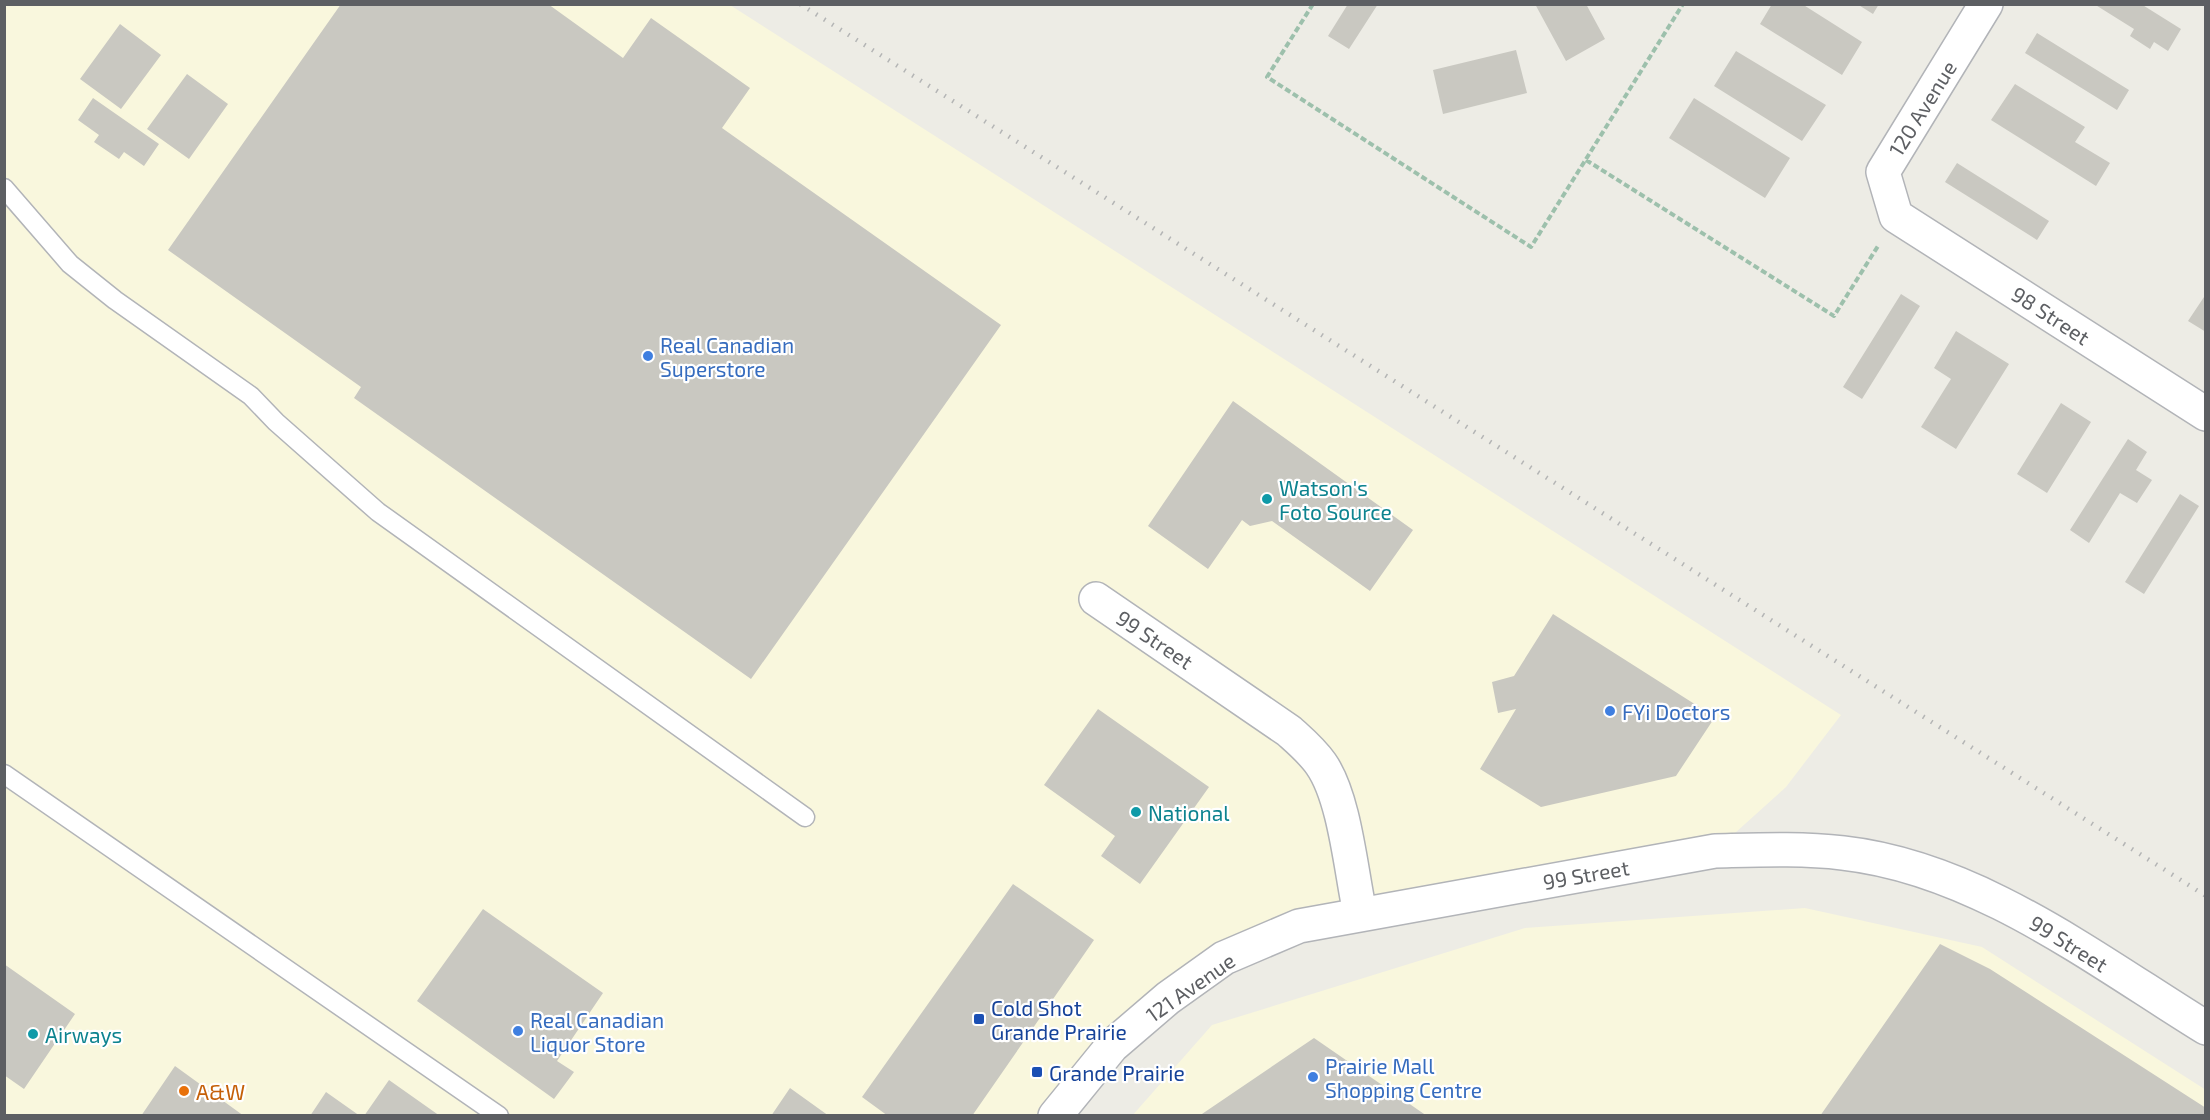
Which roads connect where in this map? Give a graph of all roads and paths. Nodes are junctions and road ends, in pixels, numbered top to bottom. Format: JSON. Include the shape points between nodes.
{"nodes":[{"id":1,"x":1313,"y":4,"type":"edge"},
{"id":2,"x":1683,"y":4,"type":"edge"},
{"id":3,"x":1986,"y":4,"type":"edge"},
{"id":4,"x":1586,"y":160,"type":"junction"},
{"id":5,"x":4,"y":188,"type":"edge"},
{"id":6,"x":1896,"y":216,"type":"junction"},
{"id":7,"x":2205,"y":414,"type":"edge"},
{"id":8,"x":1096,"y":599,"type":"dead end"},
{"id":9,"x":4,"y":774,"type":"edge"},
{"id":10,"x":805,"y":817,"type":"dead end"},
{"id":11,"x":1360,"y":913,"type":"junction"},
{"id":12,"x":2205,"y":1028,"type":"edge"},
{"id":13,"x":499,"y":1116,"type":"edge"},
{"id":14,"x":1055,"y":1116,"type":"edge"}],
"edges":[{"from":1,"to":4,"type":"path","via":[[1267,77],[1531,247]]},
{"from":2,"to":4,"type":"path"},
{"from":3,"to":6,"type":"street","name":"120 Avenue","via":[[1883,172]]},
{"from":4,"to":6,"type":"path","via":[[1834,316]]},
{"from":5,"to":10,"type":"lane","via":[[70,264],[251,396],[378,512]]},
{"from":6,"to":7,"type":"street","name":"98 Street"},
{"from":8,"to":11,"type":"street","name":"99 Street","via":[[1308,747],[1323,765],[1336,796]]},
{"from":9,"to":13,"type":"lane"},
{"from":11,"to":12,"type":"street","name":"99 Street","via":[[1715,851],[1783,849],[1844,853],[1916,869],[2025,916]]},
{"from":11,"to":14,"type":"street","name":"121 Avenue","via":[[1299,926],[1224,958],[1168,998],[1112,1047]]}]}
